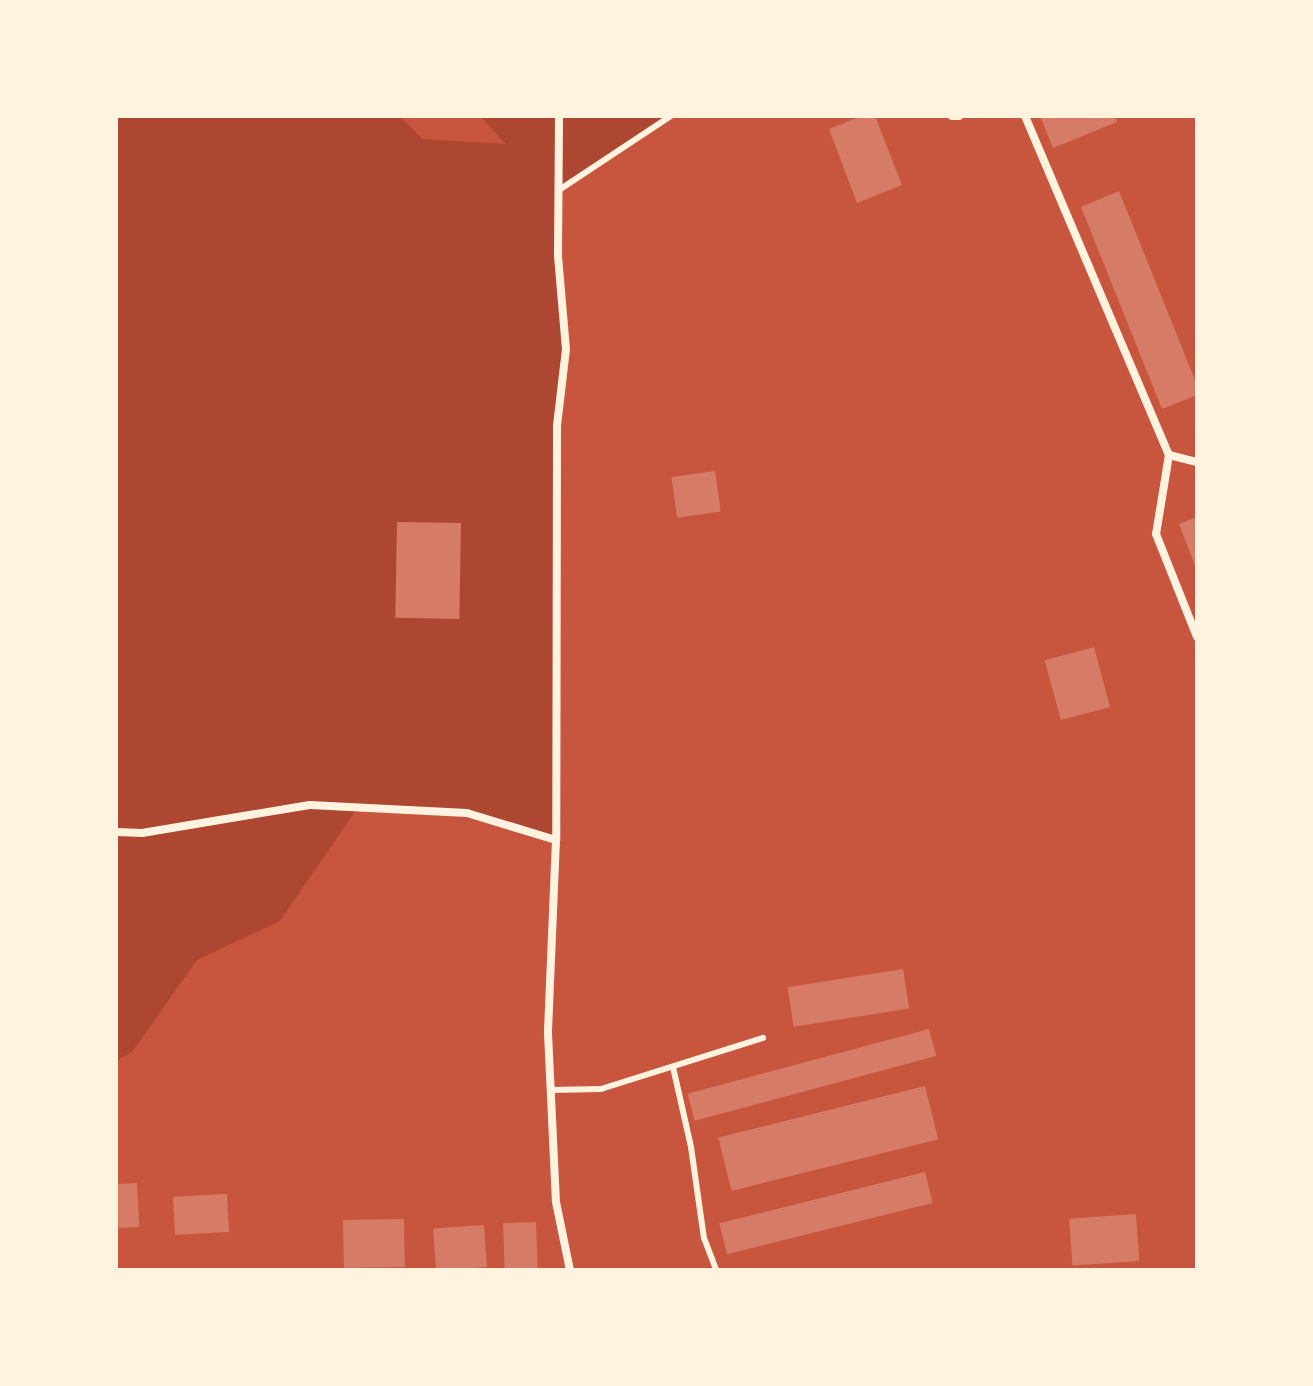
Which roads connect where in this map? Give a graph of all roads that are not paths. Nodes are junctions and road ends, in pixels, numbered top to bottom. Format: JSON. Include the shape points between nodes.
{"nodes":[{"id":1,"x":559,"y":116,"type":"edge"},
{"id":2,"x":671,"y":116,"type":"edge"},
{"id":3,"x":952,"y":116,"type":"edge"},
{"id":4,"x":959,"y":116,"type":"edge"},
{"id":5,"x":1025,"y":116,"type":"edge"},
{"id":6,"x":559,"y":190,"type":"junction"},
{"id":7,"x":1169,"y":455,"type":"junction"},
{"id":8,"x":1197,"y":462,"type":"edge"},
{"id":9,"x":1197,"y":637,"type":"edge"},
{"id":10,"x":116,"y":832,"type":"edge"},
{"id":11,"x":556,"y":840,"type":"junction"},
{"id":12,"x":763,"y":1038,"type":"dead end"},
{"id":13,"x":673,"y":1067,"type":"junction"},
{"id":14,"x":550,"y":1090,"type":"junction"},
{"id":15,"x":570,"y":1270,"type":"edge"},
{"id":16,"x":716,"y":1270,"type":"edge"}],
"edges":[{"from":1,"to":6,"type":"street"},
{"from":2,"to":6,"type":"lane"},
{"from":3,"to":4,"type":"street"},
{"from":5,"to":7,"type":"street"},
{"from":6,"to":11,"type":"street","via":[[566,349],[557,426]]},
{"from":7,"to":8,"type":"street"},
{"from":7,"to":9,"type":"street","via":[[1156,534]]},
{"from":10,"to":11,"type":"street","via":[[142,833],[310,805],[467,813]]},
{"from":11,"to":14,"type":"street"},
{"from":12,"to":13,"type":"lane"},
{"from":13,"to":14,"type":"lane","via":[[601,1089]]},
{"from":13,"to":16,"type":"lane","via":[[704,1238]]},
{"from":14,"to":15,"type":"street","via":[[556,1202]]}]}
